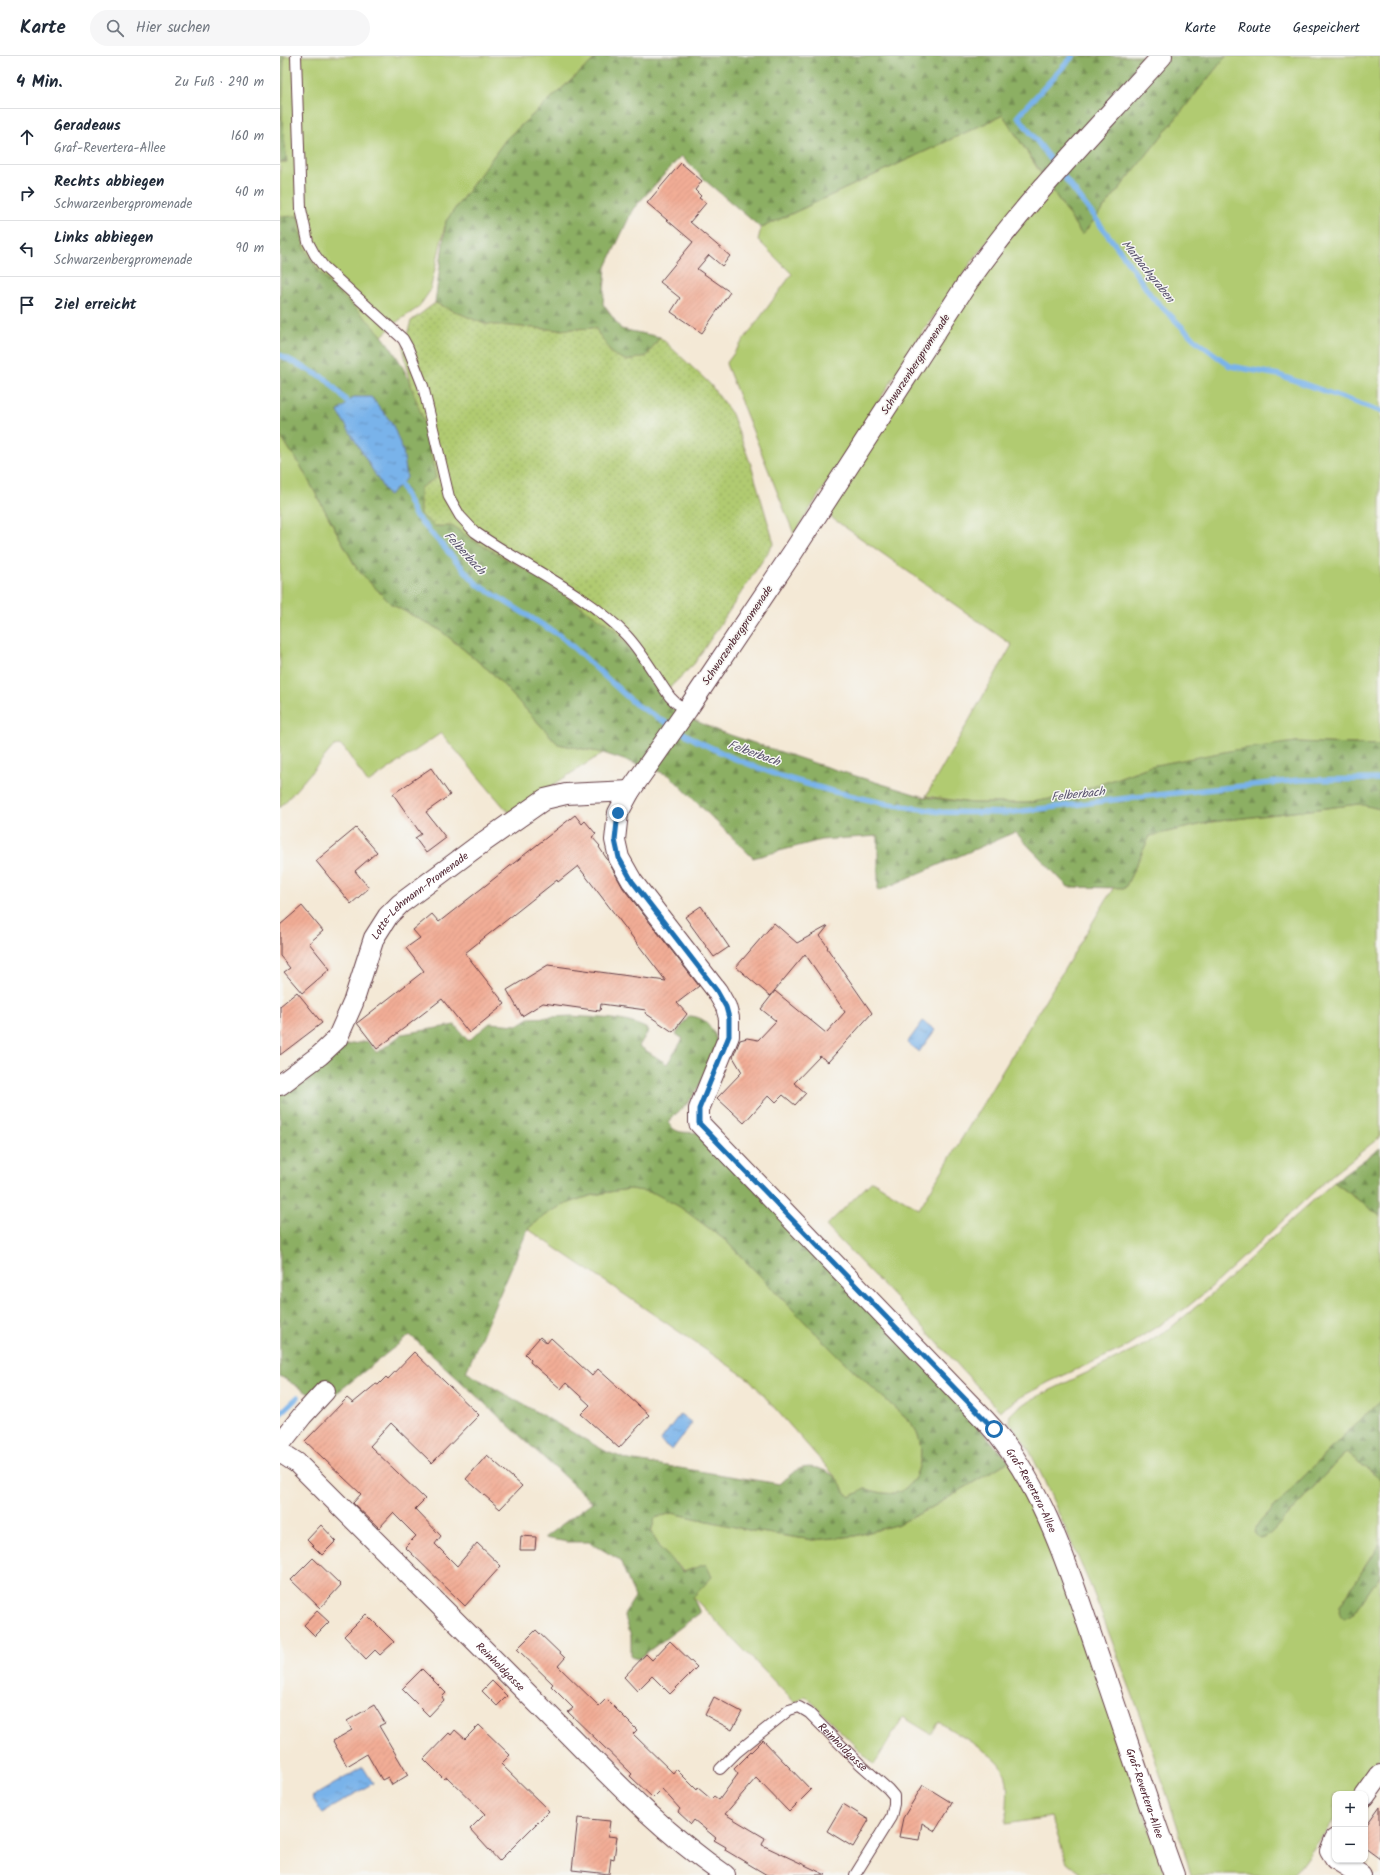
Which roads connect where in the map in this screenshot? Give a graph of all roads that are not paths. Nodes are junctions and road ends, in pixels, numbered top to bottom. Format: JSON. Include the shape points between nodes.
{"nodes":[{"id":1,"x":296,"y":56,"type":"edge"},
{"id":2,"x":1162,"y":56,"type":"edge"},
{"id":3,"x":684,"y":715,"type":"junction"},
{"id":4,"x":630,"y":791,"type":"junction"},
{"id":5,"x":280,"y":1085,"type":"edge"},
{"id":6,"x":698,"y":1113,"type":"joint"},
{"id":7,"x":325,"y":1391,"type":"dead end"},
{"id":8,"x":280,"y":1444,"type":"edge"},
{"id":9,"x":280,"y":1452,"type":"edge"},
{"id":10,"x":720,"y":1769,"type":"dead end"},
{"id":11,"x":1380,"y":1775,"type":"edge"},
{"id":12,"x":1368,"y":1792,"type":"edge"},
{"id":13,"x":1342,"y":1863,"type":"edge"},
{"id":14,"x":725,"y":1875,"type":"edge"},
{"id":15,"x":855,"y":1875,"type":"edge"},
{"id":16,"x":1174,"y":1875,"type":"edge"},
{"id":17,"x":1361,"y":1875,"type":"edge"}],
"edges":[{"from":1,"to":3,"type":"lane","via":[[301,209],[308,242],[324,267],[403,339],[408,348],[423,386],[445,483],[454,508],[475,532],[588,604],[615,625],[636,648]]},
{"from":2,"to":3,"type":"street","name":"Schwarzenbergpromenade","via":[[1053,177],[968,282]]},
{"from":3,"to":4,"type":"street","name":"Schwarzenbergpromenade"},
{"from":4,"to":5,"type":"street","name":"Lotte-Lehmann-Promenade","via":[[566,794],[545,799],[400,904],[388,916],[374,938],[349,1014],[337,1039]]},
{"from":4,"to":6,"type":"street","name":"Schwarzenbergpromenade","via":[[618,813],[615,840],[619,858],[632,881],[717,991],[729,1018],[726,1046]]},
{"from":6,"to":16,"type":"street","name":"Graf-Revertera-Allee","via":[[698,1120],[704,1129],[986,1420],[1014,1455],[1034,1492],[1074,1584]]},
{"from":7,"to":8,"type":"street"},
{"from":9,"to":14,"type":"street","name":"Reinholdgasse","via":[[297,1463],[660,1823],[700,1858]]},
{"from":10,"to":15,"type":"lane","name":"Reinholdgasse","via":[[789,1710],[799,1707],[809,1713],[894,1796],[891,1817]]},
{"from":11,"to":12,"type":"street"},
{"from":13,"to":17,"type":"street"}]}
